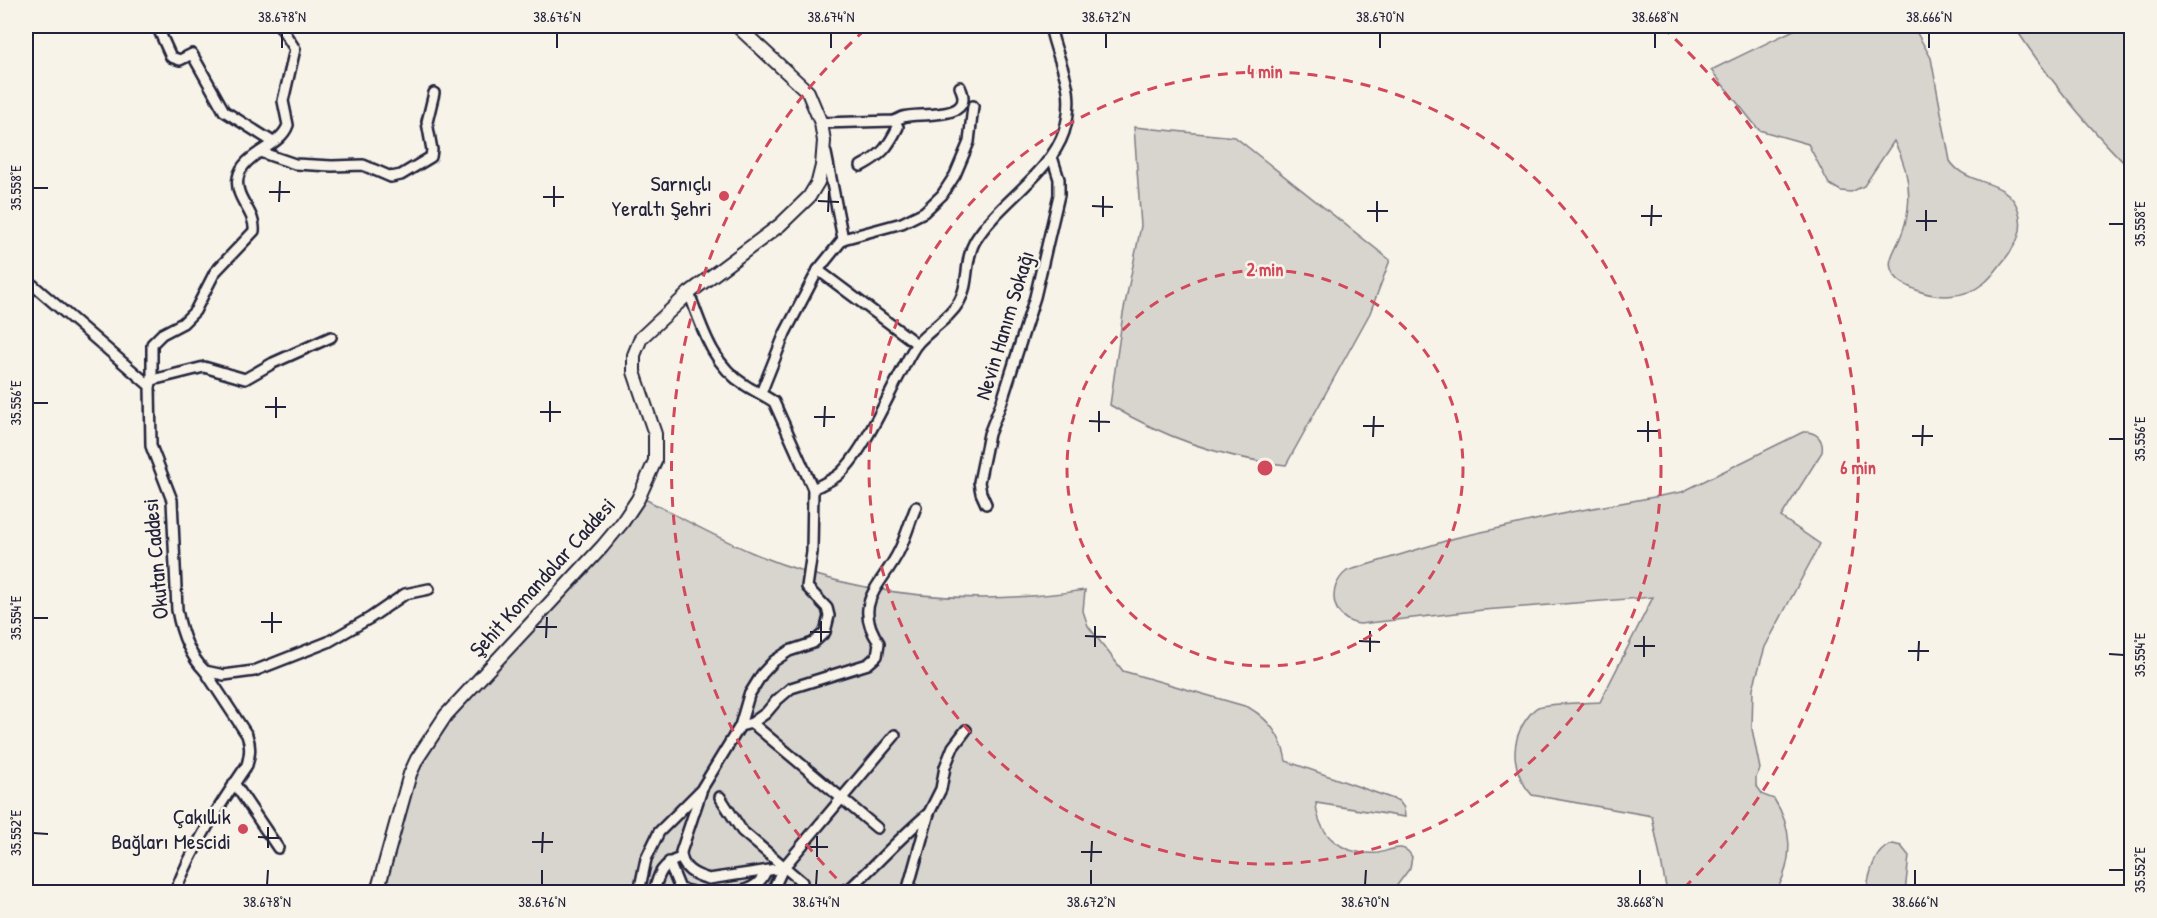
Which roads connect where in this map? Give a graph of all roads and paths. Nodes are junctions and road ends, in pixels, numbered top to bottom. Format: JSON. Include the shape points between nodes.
{"nodes":[{"id":1,"x":157,"y":26,"type":"edge"},
{"id":2,"x":280,"y":26,"type":"edge"},
{"id":3,"x":737,"y":26,"type":"edge"},
{"id":4,"x":1050,"y":26,"type":"edge"},
{"id":5,"x":960,"y":87,"type":"dead end"},
{"id":6,"x":434,"y":93,"type":"dead end"},
{"id":7,"x":973,"y":106,"type":"dead end"},
{"id":8,"x":894,"y":121,"type":"junction"},
{"id":9,"x":821,"y":123,"type":"junction"},
{"id":10,"x":824,"y":141,"type":"junction"},
{"id":11,"x":273,"y":142,"type":"junction"},
{"id":12,"x":260,"y":152,"type":"junction"},
{"id":13,"x":1052,"y":157,"type":"junction"},
{"id":14,"x":861,"y":166,"type":"dead end"},
{"id":15,"x":843,"y":239,"type":"junction"},
{"id":16,"x":818,"y":270,"type":"junction"},
{"id":17,"x":26,"y":279,"type":"edge"},
{"id":18,"x":689,"y":293,"type":"junction"},
{"id":19,"x":331,"y":338,"type":"dead end"},
{"id":20,"x":917,"y":344,"type":"junction"},
{"id":21,"x":151,"y":383,"type":"junction"},
{"id":22,"x":761,"y":393,"type":"junction"},
{"id":23,"x":813,"y":489,"type":"junction"},
{"id":24,"x":986,"y":504,"type":"dead end"},
{"id":25,"x":916,"y":507,"type":"dead end"},
{"id":26,"x":429,"y":590,"type":"dead end"},
{"id":27,"x":205,"y":671,"type":"junction"},
{"id":28,"x":752,"y":723,"type":"junction"},
{"id":29,"x":740,"y":726,"type":"junction"},
{"id":30,"x":966,"y":730,"type":"dead end"},
{"id":31,"x":895,"y":735,"type":"dead end"},
{"id":32,"x":234,"y":783,"type":"junction"},
{"id":33,"x":701,"y":790,"type":"junction"},
{"id":34,"x":720,"y":797,"type":"dead end"},
{"id":35,"x":843,"y":798,"type":"junction"},
{"id":36,"x":929,"y":813,"type":"junction"},
{"id":37,"x":877,"y":828,"type":"dead end"},
{"id":38,"x":278,"y":848,"type":"dead end"},
{"id":39,"x":681,"y":858,"type":"junction"},
{"id":40,"x":669,"y":862,"type":"junction"},
{"id":41,"x":783,"y":868,"type":"junction"},
{"id":42,"x":766,"y":871,"type":"junction"},
{"id":43,"x":802,"y":882,"type":"dead end"},
{"id":44,"x":679,"y":891,"type":"edge"},
{"id":45,"x":175,"y":892,"type":"edge"},
{"id":46,"x":377,"y":892,"type":"edge"},
{"id":47,"x":639,"y":892,"type":"edge"},
{"id":48,"x":654,"y":892,"type":"edge"},
{"id":49,"x":693,"y":892,"type":"edge"},
{"id":50,"x":737,"y":892,"type":"edge"},
{"id":51,"x":770,"y":892,"type":"edge"},
{"id":52,"x":846,"y":892,"type":"edge"},
{"id":53,"x":907,"y":892,"type":"edge"}],
"edges":[{"from":1,"to":11,"type":"street","via":[[171,57],[180,60],[192,54],[224,111]]},
{"from":2,"to":11,"type":"street","via":[[295,49],[283,101],[288,125]]},
{"from":3,"to":9,"type":"main road","name":"Şehit Komandolar Caddesi","via":[[808,92]]},
{"from":4,"to":13,"type":"street","via":[[1064,68],[1069,102],[1064,131]]},
{"from":5,"to":8,"type":"street","via":[[962,102],[954,110],[904,116]]},
{"from":6,"to":12,"type":"street","via":[[427,116],[431,157],[401,175],[386,176],[363,165],[295,164]]},
{"from":7,"to":15,"type":"street","via":[[969,142],[942,195],[924,212],[902,223]]},
{"from":8,"to":9,"type":"street"},
{"from":8,"to":14,"type":"street","via":[[898,127],[889,145],[877,158]]},
{"from":9,"to":10,"type":"main road","name":"Şehit Komandolar Caddesi"},
{"from":10,"to":15,"type":"street"},
{"from":10,"to":18,"type":"main road","name":"Şehit Komandolar Caddesi","via":[[818,182],[809,197],[780,225]]},
{"from":11,"to":12,"type":"street"},
{"from":12,"to":21,"type":"street","name":"Okutan Caddesi","via":[[243,166],[237,180],[254,223],[252,235],[216,272],[195,311],[152,344]]},
{"from":13,"to":20,"type":"street","via":[[975,241],[960,301]]},
{"from":13,"to":24,"type":"street","name":"Nevin Hanım Sokağı","via":[[1059,195],[1035,297],[989,434],[979,482]]},
{"from":15,"to":16,"type":"street"},
{"from":16,"to":20,"type":"street"},
{"from":16,"to":22,"type":"street","via":[[785,333]]},
{"from":17,"to":21,"type":"street"},
{"from":18,"to":22,"type":"street","via":[[709,344],[723,367]]},
{"from":18,"to":46,"type":"main road","name":"Şehit Komandolar Caddesi","via":[[641,338],[634,354],[634,372],[655,434],[655,461],[638,499],[602,547],[446,715],[425,745],[410,774]]},
{"from":19,"to":21,"type":"street","via":[[245,379],[204,367]]},
{"from":20,"to":23,"type":"street","via":[[855,455],[837,476]]},
{"from":21,"to":27,"type":"street","name":"Okutan Caddesi","via":[[151,446],[172,500],[177,610],[184,638],[196,663]]},
{"from":22,"to":23,"type":"street","via":[[774,402]]},
{"from":23,"to":29,"type":"street","via":[[807,586],[827,608],[828,624],[820,639],[789,651],[762,674],[749,695]]},
{"from":25,"to":28,"type":"street","via":[[898,552],[868,605],[868,619],[879,643],[877,656],[868,664],[791,688]]},
{"from":26,"to":27,"type":"street","via":[[405,594],[328,642],[254,671],[224,675]]},
{"from":27,"to":32,"type":"street","name":"Okutan Caddesi","via":[[250,742],[247,765]]},
{"from":28,"to":29,"type":"street"},
{"from":28,"to":35,"type":"street"},
{"from":29,"to":33,"type":"street"},
{"from":30,"to":36,"type":"street","via":[[953,747],[941,789]]},
{"from":31,"to":35,"type":"street"},
{"from":32,"to":38,"type":"street"},
{"from":32,"to":45,"type":"street","name":"Okutan Caddesi","via":[[194,850]]},
{"from":33,"to":39,"type":"street"},
{"from":33,"to":47,"type":"street","via":[[658,832],[646,859]]},
{"from":34,"to":41,"type":"street","via":[[742,831]]},
{"from":35,"to":37,"type":"street"},
{"from":35,"to":41,"type":"street"},
{"from":36,"to":52,"type":"street"},
{"from":36,"to":53,"type":"street"},
{"from":39,"to":40,"type":"street"},
{"from":39,"to":42,"type":"street","via":[[691,872],[710,879]]},
{"from":40,"to":44,"type":"street"},
{"from":40,"to":48,"type":"street","via":[[661,870]]},
{"from":41,"to":42,"type":"street"},
{"from":41,"to":43,"type":"street"},
{"from":41,"to":51,"type":"street"},
{"from":42,"to":50,"type":"street","via":[[758,884]]},
{"from":44,"to":49,"type":"street"}]}
